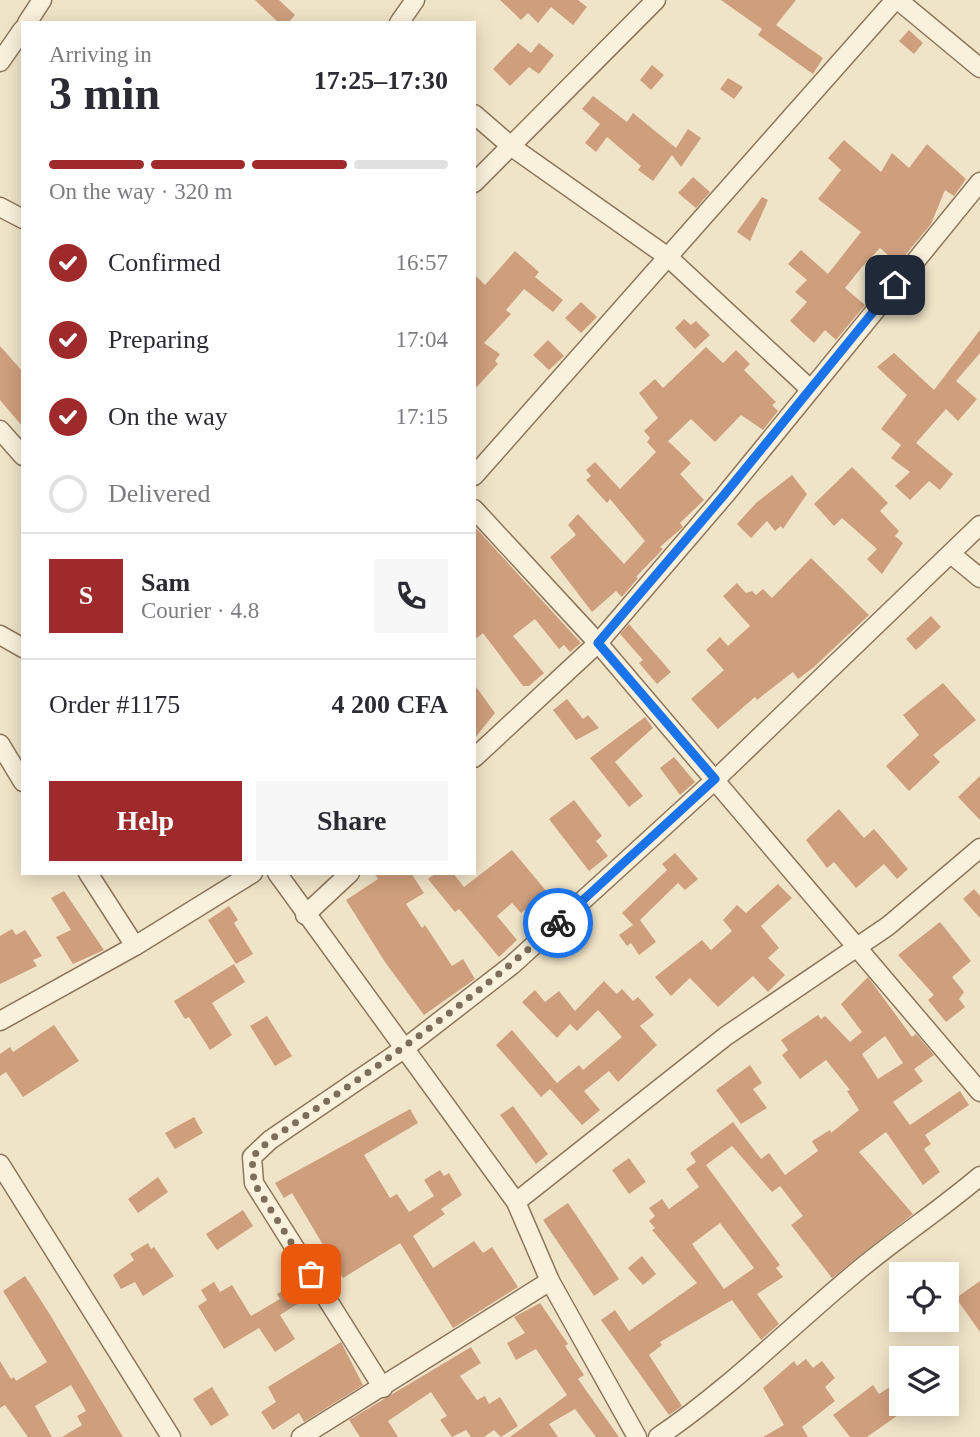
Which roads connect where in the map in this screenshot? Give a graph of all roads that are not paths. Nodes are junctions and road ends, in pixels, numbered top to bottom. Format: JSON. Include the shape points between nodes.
{"nodes":[{"id":1,"x":43,"y":0,"type":"edge"},
{"id":2,"x":415,"y":0,"type":"edge"},
{"id":3,"x":656,"y":0,"type":"edge"},
{"id":4,"x":896,"y":0,"type":"edge"},
{"id":5,"x":28,"y":21,"type":"edge"},
{"id":6,"x":400,"y":21,"type":"edge"},
{"id":7,"x":21,"y":32,"type":"edge"},
{"id":8,"x":0,"y":62,"type":"edge"},
{"id":9,"x":980,"y":68,"type":"edge"},
{"id":10,"x":476,"y":116,"type":"edge"},
{"id":11,"x":512,"y":147,"type":"junction"},
{"id":12,"x":476,"y":181,"type":"edge"},
{"id":13,"x":980,"y":182,"type":"edge"},
{"id":14,"x":0,"y":207,"type":"edge"},
{"id":15,"x":21,"y":218,"type":"edge"},
{"id":16,"x":668,"y":257,"type":"junction"},
{"id":17,"x":809,"y":388,"type":"junction"},
{"id":18,"x":0,"y":430,"type":"edge"},
{"id":19,"x":21,"y":454,"type":"edge"},
{"id":20,"x":476,"y":474,"type":"edge"},
{"id":21,"x":476,"y":511,"type":"edge"},
{"id":22,"x":980,"y":525,"type":"edge"},
{"id":23,"x":951,"y":554,"type":"junction"},
{"id":24,"x":980,"y":578,"type":"edge"},
{"id":25,"x":0,"y":635,"type":"edge"},
{"id":26,"x":598,"y":643,"type":"junction"},
{"id":27,"x":21,"y":647,"type":"edge"},
{"id":28,"x":2,"y":752,"type":"edge"},
{"id":29,"x":476,"y":756,"type":"edge"},
{"id":30,"x":21,"y":779,"type":"edge"},
{"id":31,"x":715,"y":779,"type":"junction"},
{"id":32,"x":980,"y":848,"type":"edge"},
{"id":33,"x":89,"y":875,"type":"edge"},
{"id":34,"x":250,"y":875,"type":"edge"},
{"id":35,"x":277,"y":875,"type":"edge"},
{"id":36,"x":348,"y":875,"type":"edge"},
{"id":37,"x":305,"y":915,"type":"junction"},
{"id":38,"x":135,"y":946,"type":"junction"},
{"id":39,"x":857,"y":947,"type":"junction"},
{"id":40,"x":0,"y":1021,"type":"edge"},
{"id":41,"x":405,"y":1048,"type":"junction"},
{"id":42,"x":980,"y":1092,"type":"edge"},
{"id":43,"x":0,"y":1164,"type":"edge"},
{"id":44,"x":980,"y":1176,"type":"edge"},
{"id":45,"x":516,"y":1202,"type":"junction"},
{"id":46,"x":550,"y":1281,"type":"junction"},
{"id":47,"x":383,"y":1388,"type":"junction"},
{"id":48,"x":171,"y":1437,"type":"edge"},
{"id":49,"x":301,"y":1437,"type":"edge"},
{"id":50,"x":637,"y":1437,"type":"edge"},
{"id":51,"x":658,"y":1437,"type":"edge"}],
"edges":[{"from":1,"to":5,"type":"street"},
{"from":2,"to":6,"type":"street"},
{"from":3,"to":11,"type":"street"},
{"from":4,"to":9,"type":"street"},
{"from":4,"to":16,"type":"street"},
{"from":7,"to":8,"type":"street"},
{"from":10,"to":11,"type":"street"},
{"from":11,"to":12,"type":"street"},
{"from":11,"to":16,"type":"street"},
{"from":13,"to":17,"type":"street"},
{"from":14,"to":15,"type":"street"},
{"from":16,"to":17,"type":"street"},
{"from":16,"to":20,"type":"street"},
{"from":17,"to":26,"type":"street"},
{"from":18,"to":19,"type":"street"},
{"from":21,"to":26,"type":"street"},
{"from":22,"to":23,"type":"street"},
{"from":23,"to":24,"type":"street"},
{"from":23,"to":31,"type":"street"},
{"from":25,"to":27,"type":"street"},
{"from":26,"to":29,"type":"street"},
{"from":26,"to":31,"type":"street"},
{"from":28,"to":30,"type":"street"},
{"from":31,"to":39,"type":"street"},
{"from":31,"to":41,"type":"street","via":[[512,965]]},
{"from":32,"to":39,"type":"street"},
{"from":33,"to":38,"type":"street"},
{"from":34,"to":38,"type":"street"},
{"from":35,"to":37,"type":"street"},
{"from":36,"to":37,"type":"street"},
{"from":37,"to":41,"type":"street"},
{"from":38,"to":40,"type":"street"},
{"from":39,"to":42,"type":"street"},
{"from":39,"to":45,"type":"street","via":[[726,1036]]},
{"from":41,"to":45,"type":"street"},
{"from":41,"to":47,"type":"street","via":[[260,1147],[252,1157],[251,1169],[254,1183]]},
{"from":43,"to":48,"type":"street"},
{"from":44,"to":51,"type":"street","via":[[856,1272]]},
{"from":45,"to":46,"type":"street"},
{"from":46,"to":47,"type":"street"},
{"from":46,"to":50,"type":"street"},
{"from":47,"to":49,"type":"street"}]}
